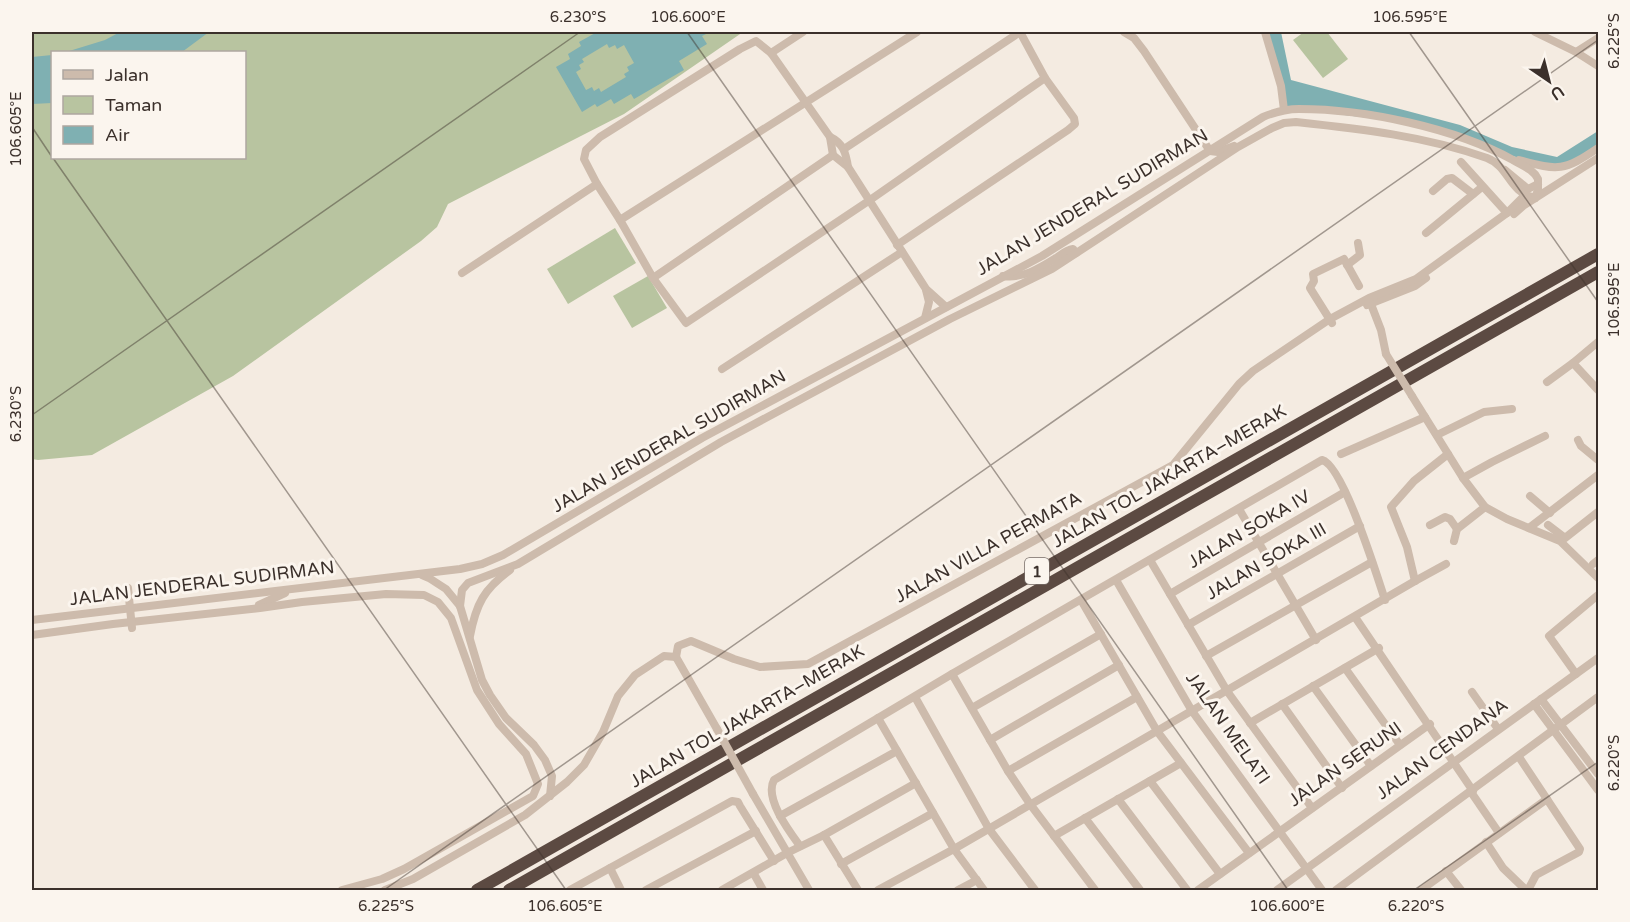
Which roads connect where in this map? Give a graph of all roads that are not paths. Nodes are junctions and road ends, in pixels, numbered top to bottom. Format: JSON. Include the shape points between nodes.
{"nodes":[{"id":1,"x":802,"y":32,"type":"edge"},
{"id":2,"x":917,"y":32,"type":"edge"},
{"id":3,"x":1020,"y":32,"type":"edge"},
{"id":4,"x":1124,"y":32,"type":"edge"},
{"id":5,"x":1265,"y":32,"type":"edge"},
{"id":6,"x":1535,"y":32,"type":"edge"},
{"id":7,"x":1599,"y":38,"type":"edge"},
{"id":8,"x":1576,"y":52,"type":"junction"},
{"id":9,"x":771,"y":53,"type":"junction"},
{"id":10,"x":1599,"y":66,"type":"edge"},
{"id":11,"x":1045,"y":78,"type":"junction"},
{"id":12,"x":805,"y":103,"type":"junction"},
{"id":13,"x":1284,"y":110,"type":"junction"},
{"id":14,"x":830,"y":137,"type":"junction"},
{"id":15,"x":1238,"y":147,"type":"junction"},
{"id":16,"x":1599,"y":148,"type":"edge"},
{"id":17,"x":844,"y":149,"type":"junction"},
{"id":18,"x":1210,"y":152,"type":"junction"},
{"id":19,"x":832,"y":155,"type":"junction"},
{"id":20,"x":1504,"y":155,"type":"junction"},
{"id":21,"x":1599,"y":158,"type":"edge"},
{"id":22,"x":1461,"y":162,"type":"dead end"},
{"id":23,"x":848,"y":167,"type":"junction"},
{"id":24,"x":1504,"y":170,"type":"junction"},
{"id":25,"x":597,"y":184,"type":"junction"},
{"id":26,"x":1538,"y":184,"type":"junction"},
{"id":27,"x":1482,"y":187,"type":"junction"},
{"id":28,"x":1433,"y":191,"type":"dead end"},
{"id":29,"x":1473,"y":194,"type":"junction"},
{"id":30,"x":1525,"y":195,"type":"junction"},
{"id":31,"x":1535,"y":198,"type":"junction"},
{"id":32,"x":870,"y":200,"type":"junction"},
{"id":33,"x":1507,"y":213,"type":"junction"},
{"id":34,"x":620,"y":220,"type":"junction"},
{"id":35,"x":1426,"y":233,"type":"dead end"},
{"id":36,"x":1358,"y":243,"type":"dead end"},
{"id":37,"x":900,"y":248,"type":"junction"},
{"id":38,"x":1076,"y":253,"type":"junction"},
{"id":39,"x":1599,"y":254,"type":"edge"},
{"id":40,"x":1347,"y":265,"type":"junction"},
{"id":41,"x":1599,"y":272,"type":"edge"},
{"id":42,"x":462,"y":273,"type":"dead end"},
{"id":43,"x":1003,"y":276,"type":"junction"},
{"id":44,"x":653,"y":278,"type":"junction"},
{"id":45,"x":1359,"y":285,"type":"dead end"},
{"id":46,"x":926,"y":290,"type":"junction"},
{"id":47,"x":1370,"y":301,"type":"junction"},
{"id":48,"x":946,"y":307,"type":"junction"},
{"id":49,"x":925,"y":318,"type":"junction"},
{"id":50,"x":1331,"y":321,"type":"junction"},
{"id":51,"x":1599,"y":342,"type":"edge"},
{"id":52,"x":1573,"y":363,"type":"junction"},
{"id":53,"x":722,"y":369,"type":"dead end"},
{"id":54,"x":1547,"y":382,"type":"dead end"},
{"id":55,"x":1599,"y":390,"type":"edge"},
{"id":56,"x":1512,"y":409,"type":"dead end"},
{"id":57,"x":1425,"y":417,"type":"junction"},
{"id":58,"x":1437,"y":435,"type":"junction"},
{"id":59,"x":1545,"y":436,"type":"dead end"},
{"id":60,"x":1578,"y":440,"type":"dead end"},
{"id":61,"x":1341,"y":454,"type":"dead end"},
{"id":62,"x":1448,"y":454,"type":"junction"},
{"id":63,"x":1599,"y":460,"type":"edge"},
{"id":64,"x":1599,"y":476,"type":"edge"},
{"id":65,"x":1463,"y":478,"type":"junction"},
{"id":66,"x":1345,"y":492,"type":"junction"},
{"id":67,"x":1530,"y":496,"type":"dead end"},
{"id":68,"x":1485,"y":507,"type":"junction"},
{"id":69,"x":1239,"y":509,"type":"junction"},
{"id":70,"x":1599,"y":512,"type":"edge"},
{"id":71,"x":1550,"y":513,"type":"junction"},
{"id":72,"x":1430,"y":525,"type":"dead end"},
{"id":73,"x":1548,"y":525,"type":"dead end"},
{"id":74,"x":1360,"y":526,"type":"junction"},
{"id":75,"x":1529,"y":528,"type":"junction"},
{"id":76,"x":1457,"y":529,"type":"junction"},
{"id":77,"x":1565,"y":538,"type":"junction"},
{"id":78,"x":1454,"y":541,"type":"dead end"},
{"id":79,"x":1258,"y":543,"type":"junction"},
{"id":80,"x":1150,"y":560,"type":"junction"},
{"id":81,"x":1372,"y":561,"type":"junction"},
{"id":82,"x":518,"y":564,"type":"junction"},
{"id":83,"x":1446,"y":564,"type":"dead end"},
{"id":84,"x":1597,"y":565,"type":"edge"},
{"id":85,"x":460,"y":569,"type":"junction"},
{"id":86,"x":419,"y":574,"type":"junction"},
{"id":87,"x":1277,"y":574,"type":"junction"},
{"id":88,"x":1599,"y":578,"type":"edge"},
{"id":89,"x":1116,"y":580,"type":"junction"},
{"id":90,"x":1415,"y":581,"type":"junction"},
{"id":91,"x":464,"y":585,"type":"junction"},
{"id":92,"x":128,"y":588,"type":"dead end"},
{"id":93,"x":292,"y":590,"type":"junction"},
{"id":94,"x":1170,"y":594,"type":"junction"},
{"id":95,"x":1599,"y":595,"type":"edge"},
{"id":96,"x":1081,"y":600,"type":"junction"},
{"id":97,"x":1385,"y":600,"type":"junction"},
{"id":98,"x":1295,"y":605,"type":"junction"},
{"id":99,"x":460,"y":606,"type":"junction"},
{"id":100,"x":251,"y":609,"type":"junction"},
{"id":101,"x":87,"y":613,"type":"junction"},
{"id":102,"x":1356,"y":616,"type":"junction"},
{"id":103,"x":32,"y":620,"type":"edge"},
{"id":104,"x":113,"y":624,"type":"junction"},
{"id":105,"x":1188,"y":625,"type":"junction"},
{"id":106,"x":132,"y":628,"type":"dead end"},
{"id":107,"x":1101,"y":634,"type":"junction"},
{"id":108,"x":32,"y":635,"type":"edge"},
{"id":109,"x":469,"y":639,"type":"junction"},
{"id":110,"x":1316,"y":640,"type":"junction"},
{"id":111,"x":678,"y":646,"type":"junction"},
{"id":112,"x":1378,"y":649,"type":"junction"},
{"id":113,"x":664,"y":656,"type":"junction"},
{"id":114,"x":1206,"y":656,"type":"junction"},
{"id":115,"x":676,"y":657,"type":"junction"},
{"id":116,"x":1599,"y":658,"type":"edge"},
{"id":117,"x":1119,"y":665,"type":"junction"},
{"id":118,"x":1345,"y":668,"type":"junction"},
{"id":119,"x":952,"y":674,"type":"junction"},
{"id":120,"x":1576,"y":674,"type":"junction"},
{"id":121,"x":1313,"y":686,"type":"junction"},
{"id":122,"x":1227,"y":691,"type":"junction"},
{"id":123,"x":1472,"y":692,"type":"dead end"},
{"id":124,"x":915,"y":696,"type":"junction"},
{"id":125,"x":1137,"y":697,"type":"junction"},
{"id":126,"x":1599,"y":697,"type":"edge"},
{"id":127,"x":1537,"y":701,"type":"junction"},
{"id":128,"x":1282,"y":704,"type":"junction"},
{"id":129,"x":972,"y":708,"type":"junction"},
{"id":130,"x":1192,"y":711,"type":"junction"},
{"id":131,"x":878,"y":718,"type":"junction"},
{"id":132,"x":1250,"y":723,"type":"junction"},
{"id":133,"x":1429,"y":725,"type":"junction"},
{"id":134,"x":1558,"y":728,"type":"junction"},
{"id":135,"x":1498,"y":729,"type":"junction"},
{"id":136,"x":1157,"y":731,"type":"junction"},
{"id":137,"x":990,"y":740,"type":"junction"},
{"id":138,"x":1400,"y":745,"type":"junction"},
{"id":139,"x":897,"y":751,"type":"junction"},
{"id":140,"x":1519,"y":757,"type":"junction"},
{"id":141,"x":1454,"y":761,"type":"junction"},
{"id":142,"x":1181,"y":763,"type":"junction"},
{"id":143,"x":1371,"y":766,"type":"junction"},
{"id":144,"x":1008,"y":771,"type":"junction"},
{"id":145,"x":1595,"y":771,"type":"edge"},
{"id":146,"x":1150,"y":781,"type":"junction"},
{"id":147,"x":915,"y":783,"type":"junction"},
{"id":148,"x":1342,"y":788,"type":"junction"},
{"id":149,"x":1599,"y":789,"type":"edge"},
{"id":150,"x":1473,"y":790,"type":"junction"},
{"id":151,"x":550,"y":796,"type":"junction"},
{"id":152,"x":1118,"y":799,"type":"junction"},
{"id":153,"x":1547,"y":799,"type":"junction"},
{"id":154,"x":1030,"y":804,"type":"junction"},
{"id":155,"x":1312,"y":808,"type":"junction"},
{"id":156,"x":933,"y":813,"type":"junction"},
{"id":157,"x":780,"y":816,"type":"junction"},
{"id":158,"x":1085,"y":818,"type":"junction"},
{"id":159,"x":989,"y":829,"type":"junction"},
{"id":160,"x":756,"y":831,"type":"junction"},
{"id":161,"x":1280,"y":831,"type":"junction"},
{"id":162,"x":1499,"y":833,"type":"junction"},
{"id":163,"x":824,"y":835,"type":"junction"},
{"id":164,"x":1054,"y":836,"type":"junction"},
{"id":165,"x":1486,"y":842,"type":"junction"},
{"id":166,"x":800,"y":846,"type":"junction"},
{"id":167,"x":954,"y":849,"type":"junction"},
{"id":168,"x":787,"y":853,"type":"junction"},
{"id":169,"x":1249,"y":853,"type":"junction"},
{"id":170,"x":774,"y":861,"type":"junction"},
{"id":171,"x":842,"y":864,"type":"junction"},
{"id":172,"x":610,"y":868,"type":"junction"},
{"id":173,"x":1306,"y":869,"type":"junction"},
{"id":174,"x":1446,"y":871,"type":"junction"},
{"id":175,"x":754,"y":874,"type":"junction"},
{"id":176,"x":1220,"y":874,"type":"junction"},
{"id":177,"x":977,"y":880,"type":"junction"},
{"id":178,"x":575,"y":889,"type":"edge"},
{"id":179,"x":1526,"y":889,"type":"edge"},
{"id":180,"x":342,"y":891,"type":"edge"},
{"id":181,"x":385,"y":891,"type":"edge"},
{"id":182,"x":477,"y":891,"type":"edge"},
{"id":183,"x":509,"y":891,"type":"edge"},
{"id":184,"x":621,"y":891,"type":"edge"},
{"id":185,"x":646,"y":891,"type":"edge"},
{"id":186,"x":722,"y":891,"type":"edge"},
{"id":187,"x":763,"y":891,"type":"edge"},
{"id":188,"x":808,"y":891,"type":"edge"},
{"id":189,"x":858,"y":891,"type":"edge"},
{"id":190,"x":878,"y":891,"type":"edge"},
{"id":191,"x":958,"y":891,"type":"edge"},
{"id":192,"x":984,"y":891,"type":"edge"},
{"id":193,"x":1035,"y":891,"type":"edge"},
{"id":194,"x":1095,"y":891,"type":"edge"},
{"id":195,"x":1140,"y":891,"type":"edge"},
{"id":196,"x":1187,"y":891,"type":"edge"},
{"id":197,"x":1198,"y":891,"type":"edge"},
{"id":198,"x":1277,"y":891,"type":"edge"},
{"id":199,"x":1322,"y":891,"type":"edge"},
{"id":200,"x":1336,"y":891,"type":"edge"},
{"id":201,"x":1421,"y":891,"type":"edge"},
{"id":202,"x":1461,"y":891,"type":"edge"}],
"edges":[{"from":1,"to":9,"type":"street"},
{"from":2,"to":12,"type":"street"},
{"from":3,"to":11,"type":"street"},
{"from":3,"to":17,"type":"street"},
{"from":4,"to":18,"type":"street","via":[[1144,51]]},
{"from":5,"to":13,"type":"street"},
{"from":6,"to":8,"type":"street"},
{"from":7,"to":8,"type":"street"},
{"from":8,"to":10,"type":"street"},
{"from":9,"to":12,"type":"street"},
{"from":9,"to":25,"type":"street","via":[[759,42],[753,42],[592,144],[584,159]]},
{"from":11,"to":32,"type":"street"},
{"from":11,"to":37,"type":"street","via":[[1075,124]]},
{"from":12,"to":14,"type":"street"},
{"from":12,"to":34,"type":"street"},
{"from":13,"to":18,"type":"street","name":"JALAN JENDERAL SUDIRMAN","via":[[1263,117]]},
{"from":13,"to":20,"type":"street","name":"JALAN JENDERAL SUDIRMAN","via":[[1371,115],[1416,124]]},
{"from":14,"to":17,"type":"street"},
{"from":14,"to":19,"type":"street"},
{"from":15,"to":18,"type":"street"},
{"from":15,"to":24,"type":"street","name":"JALAN JENDERAL SUDIRMAN","via":[[1272,128],[1296,122],[1426,140],[1489,159]]},
{"from":15,"to":38,"type":"street","name":"JALAN JENDERAL SUDIRMAN"},
{"from":16,"to":20,"type":"street","via":[[1563,168],[1549,168]]},
{"from":17,"to":23,"type":"street"},
{"from":18,"to":43,"type":"street","name":"JALAN JENDERAL SUDIRMAN"},
{"from":19,"to":23,"type":"street"},
{"from":19,"to":44,"type":"street"},
{"from":20,"to":26,"type":"street","via":[[1534,173]]},
{"from":21,"to":31,"type":"street","name":"JALAN VILLA PERMATA"},
{"from":22,"to":27,"type":"street"},
{"from":23,"to":32,"type":"street"},
{"from":24,"to":26,"type":"street","via":[[1528,189]]},
{"from":24,"to":30,"type":"street","name":"JALAN JENDERAL SUDIRMAN"},
{"from":25,"to":34,"type":"street"},
{"from":25,"to":42,"type":"street"},
{"from":26,"to":31,"type":"street"},
{"from":27,"to":29,"type":"street"},
{"from":27,"to":33,"type":"street"},
{"from":28,"to":29,"type":"street","via":[[1452,178]]},
{"from":29,"to":35,"type":"street"},
{"from":30,"to":31,"type":"street"},
{"from":30,"to":33,"type":"street","name":"JALAN VILLA PERMATA"},
{"from":31,"to":47,"type":"street","name":"JALAN VILLA PERMATA","via":[[1418,285]]},
{"from":32,"to":37,"type":"street"},
{"from":32,"to":44,"type":"street","via":[[686,323]]},
{"from":33,"to":47,"type":"street","name":"JALAN VILLA PERMATA","via":[[1416,279]]},
{"from":34,"to":44,"type":"street"},
{"from":36,"to":40,"type":"street","via":[[1360,255]]},
{"from":37,"to":46,"type":"street"},
{"from":37,"to":53,"type":"street"},
{"from":38,"to":43,"type":"street","via":[[1068,250],[1023,275]]},
{"from":38,"to":82,"type":"street","name":"JALAN JENDERAL SUDIRMAN","via":[[721,442]]},
{"from":39,"to":182,"type":"highway","name":"JALAN TOL JAKARTA–MERAK","number":"1"},
{"from":40,"to":45,"type":"street"},
{"from":40,"to":50,"type":"street","via":[[1341,259],[1313,275],[1310,288]]},
{"from":41,"to":183,"type":"highway","name":"JALAN TOL JAKARTA–MERAK","number":"1"},
{"from":43,"to":48,"type":"street","name":"JALAN JENDERAL SUDIRMAN"},
{"from":46,"to":48,"type":"street"},
{"from":46,"to":49,"type":"street","via":[[929,302]]},
{"from":47,"to":50,"type":"street","name":"JALAN VILLA PERMATA"},
{"from":47,"to":57,"type":"street","bridge":true,"via":[[1386,354]]},
{"from":48,"to":49,"type":"street","name":"JALAN JENDERAL SUDIRMAN"},
{"from":49,"to":85,"type":"street","name":"JALAN JENDERAL SUDIRMAN","via":[[702,438],[503,555]]},
{"from":50,"to":111,"type":"street","name":"JALAN VILLA PERMATA","via":[[1253,371],[1173,465],[808,664],[760,667],[692,641]]},
{"from":51,"to":52,"type":"street"},
{"from":52,"to":54,"type":"street"},
{"from":52,"to":55,"type":"street"},
{"from":56,"to":58,"type":"street","via":[[1484,412]]},
{"from":57,"to":58,"type":"street"},
{"from":57,"to":61,"type":"street"},
{"from":58,"to":62,"type":"street"},
{"from":59,"to":65,"type":"street"},
{"from":60,"to":63,"type":"street"},
{"from":62,"to":65,"type":"street"},
{"from":62,"to":90,"type":"street","via":[[1414,480],[1391,507]]},
{"from":64,"to":71,"type":"street"},
{"from":65,"to":68,"type":"street"},
{"from":66,"to":69,"type":"street","via":[[1329,463],[1322,460]]},
{"from":66,"to":74,"type":"street"},
{"from":66,"to":79,"type":"street","name":"JALAN SOKA IV"},
{"from":67,"to":71,"type":"street"},
{"from":68,"to":75,"type":"street"},
{"from":68,"to":76,"type":"street"},
{"from":69,"to":79,"type":"street"},
{"from":69,"to":80,"type":"street"},
{"from":70,"to":77,"type":"street"},
{"from":71,"to":75,"type":"street"},
{"from":72,"to":76,"type":"street","via":[[1444,517]]},
{"from":73,"to":77,"type":"street"},
{"from":74,"to":81,"type":"street"},
{"from":74,"to":87,"type":"street","name":"JALAN SOKA III"},
{"from":75,"to":88,"type":"street","via":[[1560,541]]},
{"from":76,"to":78,"type":"street"},
{"from":77,"to":84,"type":"street"},
{"from":79,"to":87,"type":"street"},
{"from":79,"to":94,"type":"street","name":"JALAN SOKA IV"},
{"from":80,"to":89,"type":"street"},
{"from":80,"to":94,"type":"street"},
{"from":81,"to":97,"type":"street"},
{"from":81,"to":98,"type":"street"},
{"from":82,"to":91,"type":"street","name":"JALAN JENDERAL SUDIRMAN"},
{"from":82,"to":109,"type":"street","via":[[483,596]]},
{"from":83,"to":90,"type":"street"},
{"from":85,"to":86,"type":"street","name":"JALAN JENDERAL SUDIRMAN"},
{"from":85,"to":91,"type":"street","via":[[459,578]]},
{"from":86,"to":93,"type":"street","name":"JALAN JENDERAL SUDIRMAN"},
{"from":86,"to":99,"type":"street","via":[[446,589]]},
{"from":87,"to":98,"type":"street"},
{"from":87,"to":105,"type":"street","name":"JALAN SOKA III"},
{"from":89,"to":96,"type":"street"},
{"from":89,"to":130,"type":"street","name":"JALAN MELATI"},
{"from":90,"to":97,"type":"street"},
{"from":91,"to":99,"type":"street"},
{"from":92,"to":106,"type":"street","bridge":true},
{"from":93,"to":100,"type":"street"},
{"from":93,"to":101,"type":"street","name":"JALAN JENDERAL SUDIRMAN"},
{"from":94,"to":105,"type":"street"},
{"from":95,"to":120,"type":"street","via":[[1549,636]]},
{"from":96,"to":107,"type":"street"},
{"from":96,"to":119,"type":"street"},
{"from":97,"to":102,"type":"street"},
{"from":98,"to":110,"type":"street"},
{"from":98,"to":114,"type":"street"},
{"from":99,"to":109,"type":"street"},
{"from":100,"to":104,"type":"street","name":"JALAN JENDERAL SUDIRMAN"},
{"from":100,"to":180,"type":"street","name":"JALAN JENDERAL SUDIRMAN","via":[[374,594],[431,597],[445,608],[477,690],[499,724],[526,753],[538,784],[533,796],[404,869]]},
{"from":101,"to":103,"type":"street","name":"JALAN JENDERAL SUDIRMAN"},
{"from":101,"to":104,"type":"street"},
{"from":102,"to":110,"type":"street"},
{"from":102,"to":112,"type":"street"},
{"from":104,"to":108,"type":"street","name":"JALAN JENDERAL SUDIRMAN"},
{"from":105,"to":114,"type":"street"},
{"from":107,"to":117,"type":"street"},
{"from":107,"to":129,"type":"street"},
{"from":109,"to":151,"type":"street","via":[[490,695],[545,760],[552,776]]},
{"from":110,"to":122,"type":"street"},
{"from":111,"to":113,"type":"street"},
{"from":111,"to":115,"type":"street"},
{"from":112,"to":118,"type":"street"},
{"from":112,"to":133,"type":"street"},
{"from":113,"to":115,"type":"street"},
{"from":113,"to":151,"type":"street","via":[[635,675],[618,696],[584,765]]},
{"from":114,"to":122,"type":"street"},
{"from":115,"to":168,"type":"street","bridge":true},
{"from":116,"to":120,"type":"street","name":"JALAN CENDANA"},
{"from":117,"to":125,"type":"street"},
{"from":117,"to":137,"type":"street"},
{"from":118,"to":121,"type":"street"},
{"from":118,"to":138,"type":"street"},
{"from":119,"to":124,"type":"street"},
{"from":119,"to":129,"type":"street"},
{"from":120,"to":127,"type":"street","name":"JALAN CENDANA"},
{"from":121,"to":128,"type":"street"},
{"from":121,"to":143,"type":"street"},
{"from":122,"to":130,"type":"street"},
{"from":122,"to":132,"type":"street"},
{"from":123,"to":135,"type":"street"},
{"from":124,"to":131,"type":"street"},
{"from":124,"to":159,"type":"street"},
{"from":125,"to":136,"type":"street"},
{"from":125,"to":144,"type":"street"},
{"from":126,"to":134,"type":"street"},
{"from":127,"to":134,"type":"street"},
{"from":127,"to":135,"type":"street","name":"JALAN CENDANA"},
{"from":128,"to":132,"type":"street"},
{"from":128,"to":148,"type":"street"},
{"from":129,"to":137,"type":"street"},
{"from":130,"to":136,"type":"street"},
{"from":130,"to":161,"type":"street","name":"JALAN MELATI"},
{"from":131,"to":139,"type":"street"},
{"from":131,"to":157,"type":"street","via":[[774,780],[773,798]]},
{"from":132,"to":155,"type":"street"},
{"from":133,"to":138,"type":"street","name":"JALAN SERUNI"},
{"from":133,"to":141,"type":"street"},
{"from":134,"to":140,"type":"street"},
{"from":134,"to":145,"type":"street"},
{"from":135,"to":141,"type":"street","name":"JALAN CENDANA"},
{"from":136,"to":142,"type":"street"},
{"from":136,"to":154,"type":"street"},
{"from":137,"to":144,"type":"street"},
{"from":138,"to":143,"type":"street","name":"JALAN SERUNI"},
{"from":139,"to":147,"type":"street"},
{"from":139,"to":157,"type":"street"},
{"from":140,"to":150,"type":"street"},
{"from":140,"to":153,"type":"street"},
{"from":141,"to":150,"type":"street"},
{"from":141,"to":173,"type":"street","name":"JALAN CENDANA"},
{"from":142,"to":146,"type":"street"},
{"from":142,"to":169,"type":"street"},
{"from":143,"to":148,"type":"street","name":"JALAN SERUNI"},
{"from":144,"to":154,"type":"street"},
{"from":145,"to":149,"type":"street"},
{"from":146,"to":152,"type":"street"},
{"from":146,"to":176,"type":"street"},
{"from":147,"to":156,"type":"street"},
{"from":147,"to":163,"type":"street"},
{"from":148,"to":155,"type":"street","name":"JALAN SERUNI"},
{"from":150,"to":162,"type":"street"},
{"from":150,"to":200,"type":"street"},
{"from":151,"to":181,"type":"street","via":[[413,879]]},
{"from":152,"to":158,"type":"street"},
{"from":152,"to":196,"type":"street"},
{"from":153,"to":162,"type":"street"},
{"from":153,"to":179,"type":"street","via":[[1580,849],[1536,875]]},
{"from":154,"to":159,"type":"street"},
{"from":154,"to":164,"type":"street"},
{"from":155,"to":161,"type":"street","name":"JALAN SERUNI"},
{"from":156,"to":167,"type":"street"},
{"from":156,"to":171,"type":"street"},
{"from":157,"to":166,"type":"street"},
{"from":158,"to":164,"type":"street"},
{"from":158,"to":195,"type":"street"},
{"from":159,"to":167,"type":"street"},
{"from":159,"to":193,"type":"street"},
{"from":160,"to":170,"type":"street"},
{"from":160,"to":172,"type":"street","via":[[738,802],[732,801]]},
{"from":160,"to":185,"type":"street"},
{"from":161,"to":169,"type":"street","name":"JALAN SERUNI"},
{"from":161,"to":173,"type":"street","name":"JALAN MELATI"},
{"from":162,"to":165,"type":"street"},
{"from":163,"to":166,"type":"street"},
{"from":163,"to":171,"type":"street"},
{"from":164,"to":194,"type":"street"},
{"from":165,"to":174,"type":"street"},
{"from":165,"to":179,"type":"street","via":[[1503,868]]},
{"from":166,"to":168,"type":"street"},
{"from":167,"to":177,"type":"street"},
{"from":167,"to":190,"type":"street"},
{"from":168,"to":170,"type":"street"},
{"from":168,"to":188,"type":"street"},
{"from":169,"to":176,"type":"street","name":"JALAN SERUNI"},
{"from":170,"to":175,"type":"street"},
{"from":171,"to":189,"type":"street"},
{"from":172,"to":178,"type":"street"},
{"from":172,"to":184,"type":"street"},
{"from":173,"to":198,"type":"street","name":"JALAN CENDANA"},
{"from":173,"to":199,"type":"street","name":"JALAN MELATI"},
{"from":174,"to":201,"type":"street"},
{"from":174,"to":202,"type":"street"},
{"from":175,"to":186,"type":"street"},
{"from":175,"to":187,"type":"street"},
{"from":176,"to":197,"type":"street","name":"JALAN SERUNI"},
{"from":177,"to":191,"type":"street"},
{"from":177,"to":192,"type":"street"}]}
